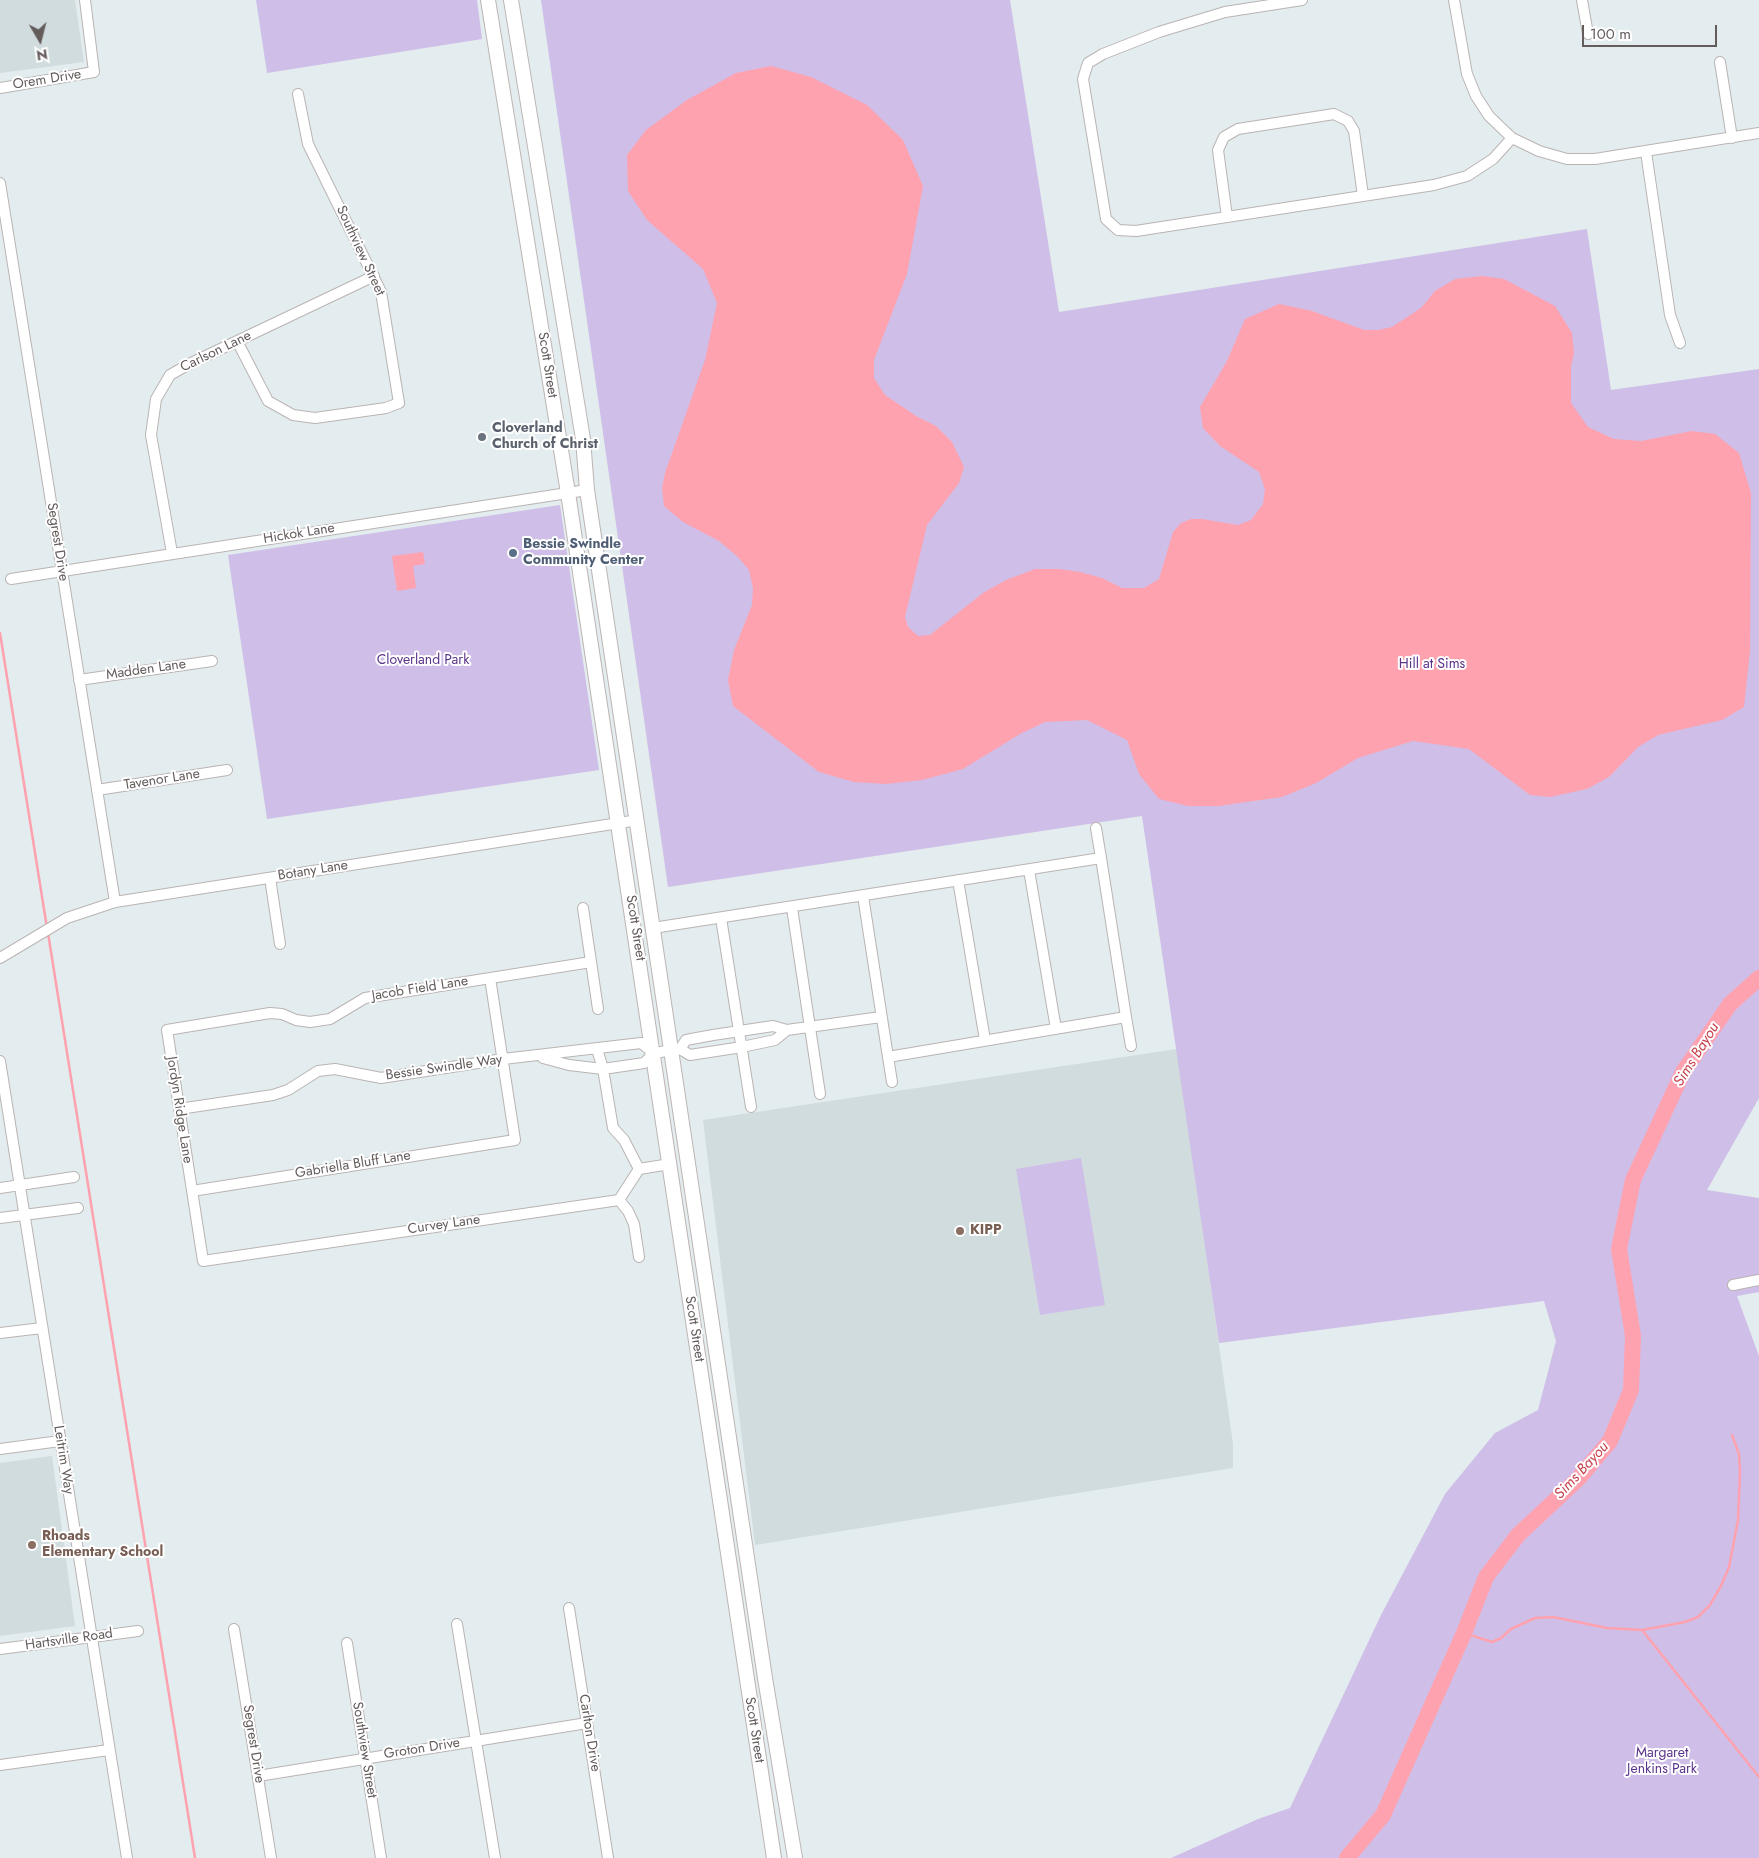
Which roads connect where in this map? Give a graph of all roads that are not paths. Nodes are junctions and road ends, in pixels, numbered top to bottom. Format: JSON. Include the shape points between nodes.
{"nodes":[{"id":1,"x":86,"y":0,"type":"edge"},
{"id":2,"x":488,"y":0,"type":"edge"},
{"id":3,"x":511,"y":0,"type":"edge"},
{"id":4,"x":1302,"y":0,"type":"edge"},
{"id":5,"x":1454,"y":0,"type":"edge"},
{"id":6,"x":1582,"y":0,"type":"edge"},
{"id":7,"x":1588,"y":34,"type":"dead end"},
{"id":8,"x":1720,"y":62,"type":"dead end"},
{"id":9,"x":523,"y":72,"type":"junction"},
{"id":10,"x":500,"y":76,"type":"junction"},
{"id":11,"x":0,"y":88,"type":"edge"},
{"id":12,"x":298,"y":94,"type":"dead end"},
{"id":13,"x":1759,"y":134,"type":"edge"},
{"id":14,"x":1512,"y":138,"type":"junction"},
{"id":15,"x":1732,"y":138,"type":"junction"},
{"id":16,"x":1646,"y":152,"type":"junction"},
{"id":17,"x":0,"y":183,"type":"edge"},
{"id":18,"x":1364,"y":196,"type":"junction"},
{"id":19,"x":1227,"y":217,"type":"junction"},
{"id":20,"x":374,"y":276,"type":"junction"},
{"id":21,"x":237,"y":341,"type":"junction"},
{"id":22,"x":1680,"y":343,"type":"dead end"},
{"id":23,"x":587,"y":490,"type":"junction"},
{"id":24,"x":568,"y":493,"type":"junction"},
{"id":25,"x":172,"y":553,"type":"junction"},
{"id":26,"x":62,"y":572,"type":"junction"},
{"id":27,"x":11,"y":579,"type":"dead end"},
{"id":28,"x":613,"y":656,"type":"junction"},
{"id":29,"x":593,"y":659,"type":"junction"},
{"id":30,"x":212,"y":661,"type":"dead end"},
{"id":31,"x":80,"y":680,"type":"junction"},
{"id":32,"x":227,"y":770,"type":"dead end"},
{"id":33,"x":97,"y":790,"type":"junction"},
{"id":34,"x":638,"y":820,"type":"junction"},
{"id":35,"x":619,"y":823,"type":"junction"},
{"id":36,"x":1096,"y":828,"type":"dead end"},
{"id":37,"x":1101,"y":858,"type":"junction"},
{"id":38,"x":1028,"y":870,"type":"junction"},
{"id":39,"x":270,"y":878,"type":"junction"},
{"id":40,"x":958,"y":880,"type":"junction"},
{"id":41,"x":863,"y":896,"type":"junction"},
{"id":42,"x":115,"y":902,"type":"junction"},
{"id":43,"x":583,"y":908,"type":"dead end"},
{"id":44,"x":792,"y":908,"type":"junction"},
{"id":45,"x":721,"y":918,"type":"junction"},
{"id":46,"x":653,"y":928,"type":"junction"},
{"id":47,"x":280,"y":944,"type":"dead end"},
{"id":48,"x":0,"y":958,"type":"edge"},
{"id":49,"x":591,"y":962,"type":"junction"},
{"id":50,"x":490,"y":978,"type":"junction"},
{"id":51,"x":598,"y":1009,"type":"dead end"},
{"id":52,"x":1126,"y":1016,"type":"junction"},
{"id":53,"x":881,"y":1017,"type":"junction"},
{"id":54,"x":810,"y":1027,"type":"junction"},
{"id":55,"x":1056,"y":1028,"type":"junction"},
{"id":56,"x":167,"y":1030,"type":"joint"},
{"id":57,"x":739,"y":1030,"type":"junction"},
{"id":58,"x":787,"y":1030,"type":"junction"},
{"id":59,"x":714,"y":1035,"type":"junction"},
{"id":60,"x":985,"y":1040,"type":"junction"},
{"id":61,"x":1131,"y":1046,"type":"dead end"},
{"id":62,"x":742,"y":1047,"type":"junction"},
{"id":63,"x":597,"y":1050,"type":"junction"},
{"id":64,"x":675,"y":1050,"type":"junction"},
{"id":65,"x":716,"y":1051,"type":"junction"},
{"id":66,"x":654,"y":1053,"type":"junction"},
{"id":67,"x":538,"y":1056,"type":"junction"},
{"id":68,"x":888,"y":1057,"type":"junction"},
{"id":69,"x":503,"y":1059,"type":"junction"},
{"id":70,"x":0,"y":1061,"type":"edge"},
{"id":71,"x":603,"y":1069,"type":"junction"},
{"id":72,"x":1,"y":1075,"type":"edge"},
{"id":73,"x":892,"y":1082,"type":"dead end"},
{"id":74,"x":820,"y":1094,"type":"dead end"},
{"id":75,"x":751,"y":1107,"type":"dead end"},
{"id":76,"x":179,"y":1109,"type":"junction"},
{"id":77,"x":670,"y":1164,"type":"junction"},
{"id":78,"x":638,"y":1169,"type":"junction"},
{"id":79,"x":74,"y":1177,"type":"dead end"},
{"id":80,"x":20,"y":1185,"type":"junction"},
{"id":81,"x":0,"y":1188,"type":"edge"},
{"id":82,"x":192,"y":1190,"type":"junction"},
{"id":83,"x":619,"y":1200,"type":"junction"},
{"id":84,"x":78,"y":1208,"type":"dead end"},
{"id":85,"x":24,"y":1215,"type":"junction"},
{"id":86,"x":0,"y":1218,"type":"edge"},
{"id":87,"x":701,"y":1250,"type":"junction"},
{"id":88,"x":682,"y":1252,"type":"junction"},
{"id":89,"x":639,"y":1257,"type":"dead end"},
{"id":90,"x":202,"y":1261,"type":"joint"},
{"id":91,"x":1759,"y":1280,"type":"edge"},
{"id":92,"x":1733,"y":1285,"type":"dead end"},
{"id":93,"x":42,"y":1328,"type":"junction"},
{"id":94,"x":0,"y":1334,"type":"edge"},
{"id":95,"x":723,"y":1400,"type":"junction"},
{"id":96,"x":705,"y":1402,"type":"junction"},
{"id":97,"x":60,"y":1441,"type":"junction"},
{"id":98,"x":0,"y":1449,"type":"edge"},
{"id":99,"x":569,"y":1608,"type":"dead end"},
{"id":100,"x":457,"y":1624,"type":"dead end"},
{"id":101,"x":234,"y":1629,"type":"dead end"},
{"id":102,"x":138,"y":1631,"type":"dead end"},
{"id":103,"x":91,"y":1637,"type":"junction"},
{"id":104,"x":347,"y":1643,"type":"dead end"},
{"id":105,"x":0,"y":1649,"type":"edge"},
{"id":106,"x":765,"y":1678,"type":"junction"},
{"id":107,"x":747,"y":1682,"type":"junction"},
{"id":108,"x":587,"y":1723,"type":"junction"},
{"id":109,"x":476,"y":1741,"type":"junction"},
{"id":110,"x":109,"y":1750,"type":"junction"},
{"id":111,"x":365,"y":1758,"type":"junction"},
{"id":112,"x":0,"y":1765,"type":"edge"},
{"id":113,"x":258,"y":1776,"type":"junction"},
{"id":114,"x":126,"y":1858,"type":"edge"},
{"id":115,"x":271,"y":1858,"type":"edge"},
{"id":116,"x":381,"y":1858,"type":"edge"},
{"id":117,"x":495,"y":1858,"type":"edge"},
{"id":118,"x":608,"y":1858,"type":"edge"},
{"id":119,"x":774,"y":1858,"type":"edge"},
{"id":120,"x":795,"y":1858,"type":"edge"}],
"edges":[{"from":1,"to":11,"type":"street","name":"Orem Drive","via":[[94,72]]},
{"from":2,"to":10,"type":"main road","name":"Scott Street"},
{"from":3,"to":9,"type":"main road","name":"Scott Street"},
{"from":4,"to":19,"type":"street","via":[[1225,12],[1168,29],[1088,63],[1084,79],[1106,219],[1118,230],[1136,231]]},
{"from":5,"to":14,"type":"street","via":[[1470,82],[1489,116]]},
{"from":6,"to":7,"type":"street"},
{"from":8,"to":15,"type":"street"},
{"from":9,"to":10,"type":"main road"},
{"from":9,"to":23,"type":"main road","name":"Scott Street","via":[[583,439]]},
{"from":10,"to":24,"type":"main road","name":"Scott Street"},
{"from":12,"to":20,"type":"street","name":"Southview Street","via":[[308,144]]},
{"from":13,"to":15,"type":"street"},
{"from":14,"to":16,"type":"street","via":[[1539,151],[1567,159]]},
{"from":14,"to":18,"type":"street","via":[[1493,159],[1467,176],[1434,185]]},
{"from":15,"to":16,"type":"street"},
{"from":16,"to":22,"type":"street","via":[[1670,315]]},
{"from":17,"to":26,"type":"street","name":"Segrest Drive"},
{"from":18,"to":19,"type":"street"},
{"from":18,"to":19,"type":"street","via":[[1354,131],[1348,121],[1334,114],[1238,129],[1224,137],[1218,150]]},
{"from":20,"to":21,"type":"street","name":"Carlson Lane"},
{"from":20,"to":21,"type":"street","name":"Southview Street","via":[[381,292],[399,403],[386,408],[315,418],[293,415],[268,402]]},
{"from":21,"to":25,"type":"street","name":"Carlson Lane","via":[[170,375],[156,399],[151,435]]},
{"from":23,"to":24,"type":"street","name":"Hickok Lane"},
{"from":23,"to":28,"type":"main road","name":"Scott Street"},
{"from":24,"to":25,"type":"street","name":"Hickok Lane"},
{"from":24,"to":29,"type":"main road","name":"Scott Street"},
{"from":25,"to":26,"type":"street","name":"Hickok Lane"},
{"from":26,"to":27,"type":"street","name":"Hickok Lane"},
{"from":26,"to":31,"type":"street","name":"Segrest Drive"},
{"from":28,"to":29,"type":"main road"},
{"from":28,"to":34,"type":"main road","name":"Scott Street"},
{"from":29,"to":35,"type":"main road","name":"Scott Street"},
{"from":30,"to":31,"type":"street","name":"Madden Lane"},
{"from":31,"to":33,"type":"street","name":"Segrest Drive"},
{"from":32,"to":33,"type":"street","name":"Tavenor Lane"},
{"from":33,"to":42,"type":"street","name":"Segrest Drive"},
{"from":34,"to":35,"type":"street","name":"Botany Lane"},
{"from":34,"to":46,"type":"main road","name":"Scott Street"},
{"from":35,"to":39,"type":"street","name":"Botany Lane"},
{"from":35,"to":66,"type":"main road","name":"Scott Street"},
{"from":36,"to":37,"type":"street"},
{"from":37,"to":38,"type":"street"},
{"from":37,"to":52,"type":"street"},
{"from":38,"to":40,"type":"street"},
{"from":38,"to":55,"type":"street"},
{"from":39,"to":42,"type":"street","name":"Botany Lane"},
{"from":39,"to":47,"type":"street"},
{"from":40,"to":41,"type":"street"},
{"from":40,"to":60,"type":"street"},
{"from":41,"to":44,"type":"street"},
{"from":41,"to":53,"type":"street"},
{"from":42,"to":48,"type":"street","name":"Botany Lane","via":[[76,914]]},
{"from":43,"to":49,"type":"street"},
{"from":44,"to":45,"type":"street"},
{"from":44,"to":54,"type":"street"},
{"from":45,"to":46,"type":"street"},
{"from":45,"to":57,"type":"street"},
{"from":46,"to":64,"type":"main road","name":"Scott Street"},
{"from":49,"to":50,"type":"street","name":"Jacob Field Lane"},
{"from":49,"to":51,"type":"street"},
{"from":50,"to":56,"type":"street","name":"Jacob Field Lane","via":[[365,998],[330,1019],[310,1022],[270,1014]]},
{"from":50,"to":69,"type":"street"},
{"from":52,"to":55,"type":"street"},
{"from":52,"to":61,"type":"street"},
{"from":53,"to":54,"type":"street"},
{"from":53,"to":68,"type":"street"},
{"from":54,"to":58,"type":"street"},
{"from":54,"to":74,"type":"street"},
{"from":55,"to":60,"type":"street"},
{"from":56,"to":76,"type":"street","name":"Jordyn Ridge Lane"},
{"from":57,"to":58,"type":"street","via":[[773,1026]]},
{"from":57,"to":59,"type":"street"},
{"from":57,"to":62,"type":"street"},
{"from":58,"to":62,"type":"street","via":[[775,1040]]},
{"from":59,"to":64,"type":"street","via":[[686,1040]]},
{"from":59,"to":65,"type":"street"},
{"from":60,"to":68,"type":"street"},
{"from":62,"to":65,"type":"street"},
{"from":62,"to":75,"type":"street"},
{"from":63,"to":66,"type":"street","name":"Bessie Swindle Way","via":[[641,1043]]},
{"from":63,"to":67,"type":"street","name":"Bessie Swindle Way"},
{"from":63,"to":71,"type":"street"},
{"from":64,"to":65,"type":"street","via":[[690,1054]]},
{"from":64,"to":66,"type":"street","name":"Bessie Swindle Way"},
{"from":64,"to":87,"type":"main road","name":"Scott Street"},
{"from":66,"to":71,"type":"street","name":"Bessie Swindle Way","via":[[644,1063]]},
{"from":66,"to":77,"type":"main road","name":"Scott Street"},
{"from":67,"to":69,"type":"street","name":"Bessie Swindle Way"},
{"from":67,"to":71,"type":"street","name":"Bessie Swindle Way","via":[[569,1065]]},
{"from":68,"to":73,"type":"street"},
{"from":69,"to":76,"type":"street","name":"Bessie Swindle Way","via":[[381,1078],[350,1071],[318,1071],[288,1090],[273,1095]]},
{"from":69,"to":82,"type":"street","name":"Gabriella Bluff Lane","via":[[515,1140]]},
{"from":70,"to":72,"type":"street","name":"Leitrim Way"},
{"from":71,"to":78,"type":"street","via":[[613,1128],[624,1140]]},
{"from":72,"to":80,"type":"street","name":"Leitrim Way"},
{"from":76,"to":82,"type":"street","name":"Jordyn Ridge Lane"},
{"from":77,"to":78,"type":"street"},
{"from":77,"to":88,"type":"main road","name":"Scott Street"},
{"from":78,"to":83,"type":"street"},
{"from":79,"to":80,"type":"street"},
{"from":80,"to":81,"type":"street"},
{"from":80,"to":85,"type":"street","name":"Leitrim Way"},
{"from":82,"to":90,"type":"street","name":"Jordyn Ridge Lane"},
{"from":83,"to":89,"type":"street","via":[[634,1224]]},
{"from":83,"to":90,"type":"street","name":"Curvey Lane"},
{"from":84,"to":85,"type":"street"},
{"from":85,"to":86,"type":"street"},
{"from":85,"to":93,"type":"street","name":"Leitrim Way"},
{"from":87,"to":88,"type":"main road"},
{"from":87,"to":95,"type":"main road","name":"Scott Street"},
{"from":88,"to":96,"type":"main road","name":"Scott Street"},
{"from":91,"to":92,"type":"street"},
{"from":93,"to":94,"type":"street"},
{"from":93,"to":97,"type":"street","name":"Leitrim Way"},
{"from":95,"to":96,"type":"main road"},
{"from":95,"to":106,"type":"main road","name":"Scott Street"},
{"from":96,"to":107,"type":"main road","name":"Scott Street"},
{"from":97,"to":98,"type":"street"},
{"from":97,"to":103,"type":"street","name":"Leitrim Way"},
{"from":99,"to":108,"type":"street","name":"Carlton Drive"},
{"from":100,"to":109,"type":"street"},
{"from":101,"to":113,"type":"street","name":"Segrest Drive"},
{"from":102,"to":103,"type":"street","name":"Hartsville Road"},
{"from":103,"to":105,"type":"street","name":"Hartsville Road"},
{"from":103,"to":110,"type":"street","name":"Leitrim Way"},
{"from":104,"to":111,"type":"street","name":"Southview Street"},
{"from":106,"to":107,"type":"main road"},
{"from":106,"to":120,"type":"main road","name":"Scott Street"},
{"from":107,"to":119,"type":"main road","name":"Scott Street"},
{"from":108,"to":109,"type":"street","name":"Groton Drive"},
{"from":108,"to":118,"type":"street","name":"Carlton Drive"},
{"from":109,"to":111,"type":"street","name":"Groton Drive"},
{"from":109,"to":117,"type":"street"},
{"from":110,"to":112,"type":"street"},
{"from":110,"to":114,"type":"street","name":"Leitrim Way"},
{"from":111,"to":113,"type":"street","name":"Groton Drive"},
{"from":111,"to":116,"type":"street","name":"Southview Street"},
{"from":113,"to":115,"type":"street","name":"Segrest Drive"}]}
